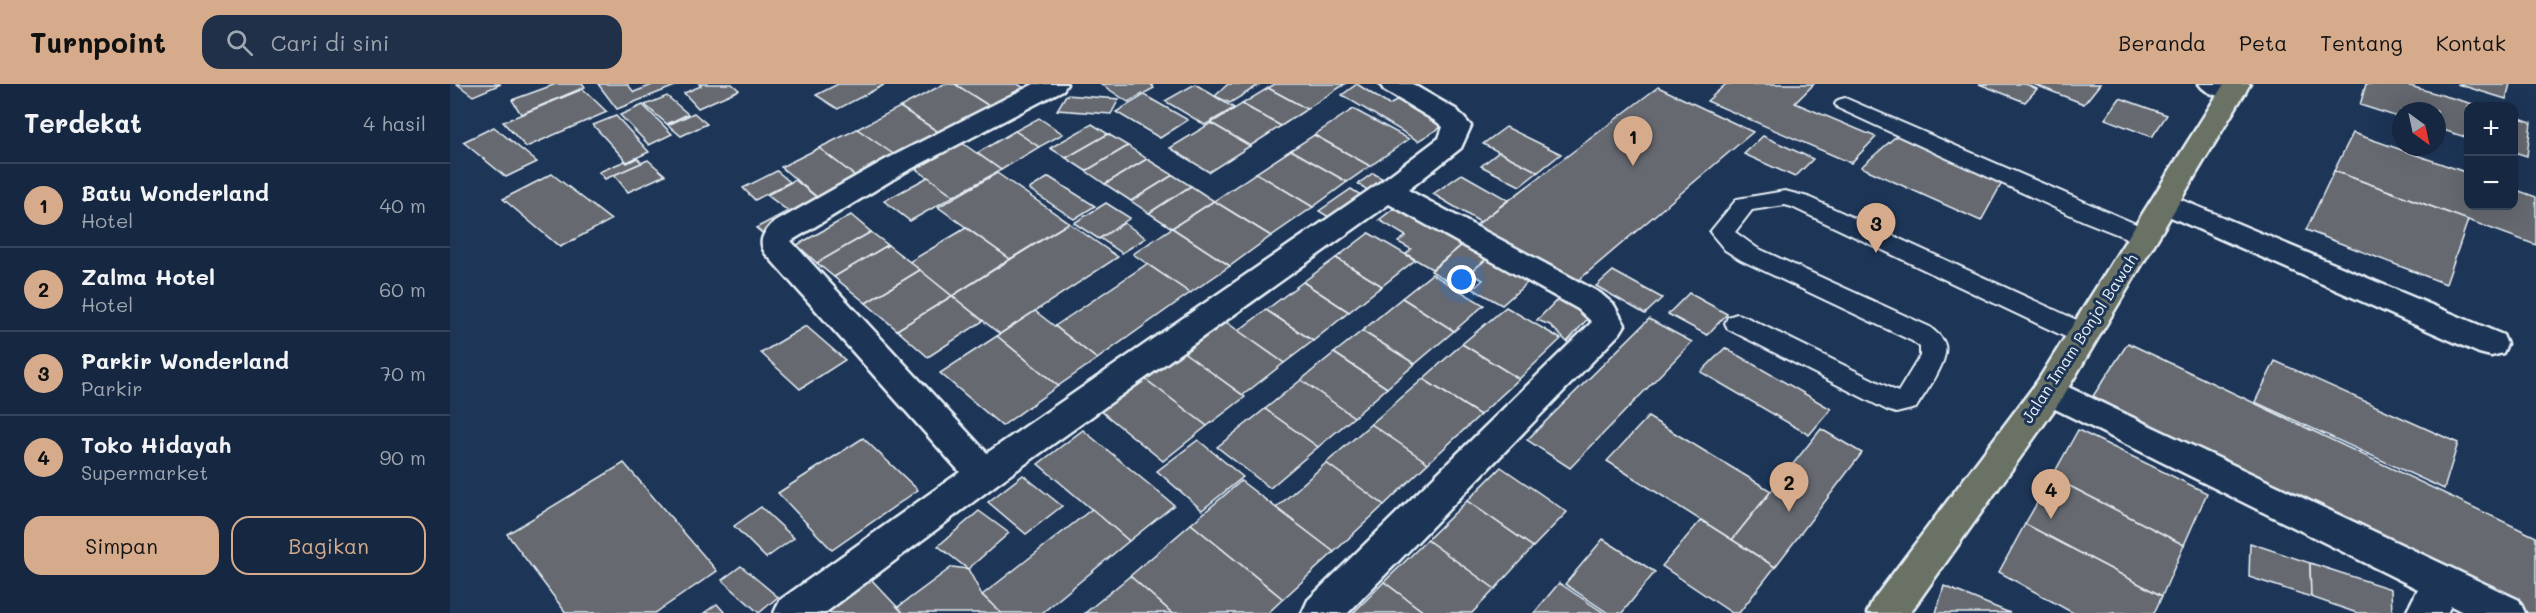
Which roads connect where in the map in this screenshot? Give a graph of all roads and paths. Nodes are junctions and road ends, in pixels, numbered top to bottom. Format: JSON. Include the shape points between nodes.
{"nodes":[{"id":1,"x":1054,"y":84,"type":"edge"},
{"id":2,"x":1393,"y":84,"type":"edge"},
{"id":3,"x":2228,"y":86,"type":"edge"},
{"id":4,"x":1845,"y":104,"type":"dead end"},
{"id":5,"x":1388,"y":191,"type":"junction"},
{"id":6,"x":2165,"y":202,"type":"junction"},
{"id":7,"x":2144,"y":237,"type":"junction"},
{"id":8,"x":1737,"y":323,"type":"dead end"},
{"id":9,"x":2083,"y":334,"type":"junction"},
{"id":10,"x":2491,"y":344,"type":"dead end"},
{"id":11,"x":2049,"y":391,"type":"junction"},
{"id":12,"x":984,"y":474,"type":"junction"},
{"id":13,"x":2434,"y":597,"type":"edge"},
{"id":14,"x":794,"y":613,"type":"edge"},
{"id":15,"x":1322,"y":613,"type":"edge"},
{"id":16,"x":1887,"y":613,"type":"edge"},
{"id":17,"x":2505,"y":613,"type":"edge"}],
"edges":[{"from":1,"to":12,"type":"street","via":[[895,166],[783,231],[776,239],[776,246]]},
{"from":2,"to":5,"type":"street","via":[[1457,126],[1451,142]]},
{"from":3,"to":6,"type":"main road","name":"Jalan Imam Bonjol Bawah"},
{"from":4,"to":7,"type":"lane"},
{"from":5,"to":12,"type":"street"},
{"from":5,"to":15,"type":"street","via":[[1589,301],[1603,313],[1609,325]]},
{"from":6,"to":7,"type":"main road","name":"Jalan Imam Bonjol Bawah"},
{"from":6,"to":10,"type":"street"},
{"from":7,"to":9,"type":"main road","name":"Jalan Imam Bonjol Bawah"},
{"from":8,"to":9,"type":"lane","via":[[1896,403],[1907,401],[1933,357],[1932,344],[1921,334],[1749,254],[1722,232],[1745,204],[1785,198],[1800,201]]},
{"from":9,"to":11,"type":"main road","name":"Jalan Imam Bonjol Bawah"},
{"from":11,"to":13,"type":"street"},
{"from":11,"to":16,"type":"main road","name":"Jalan Imam Bonjol Bawah"},
{"from":12,"to":14,"type":"street"},
{"from":13,"to":17,"type":"street"}]}
